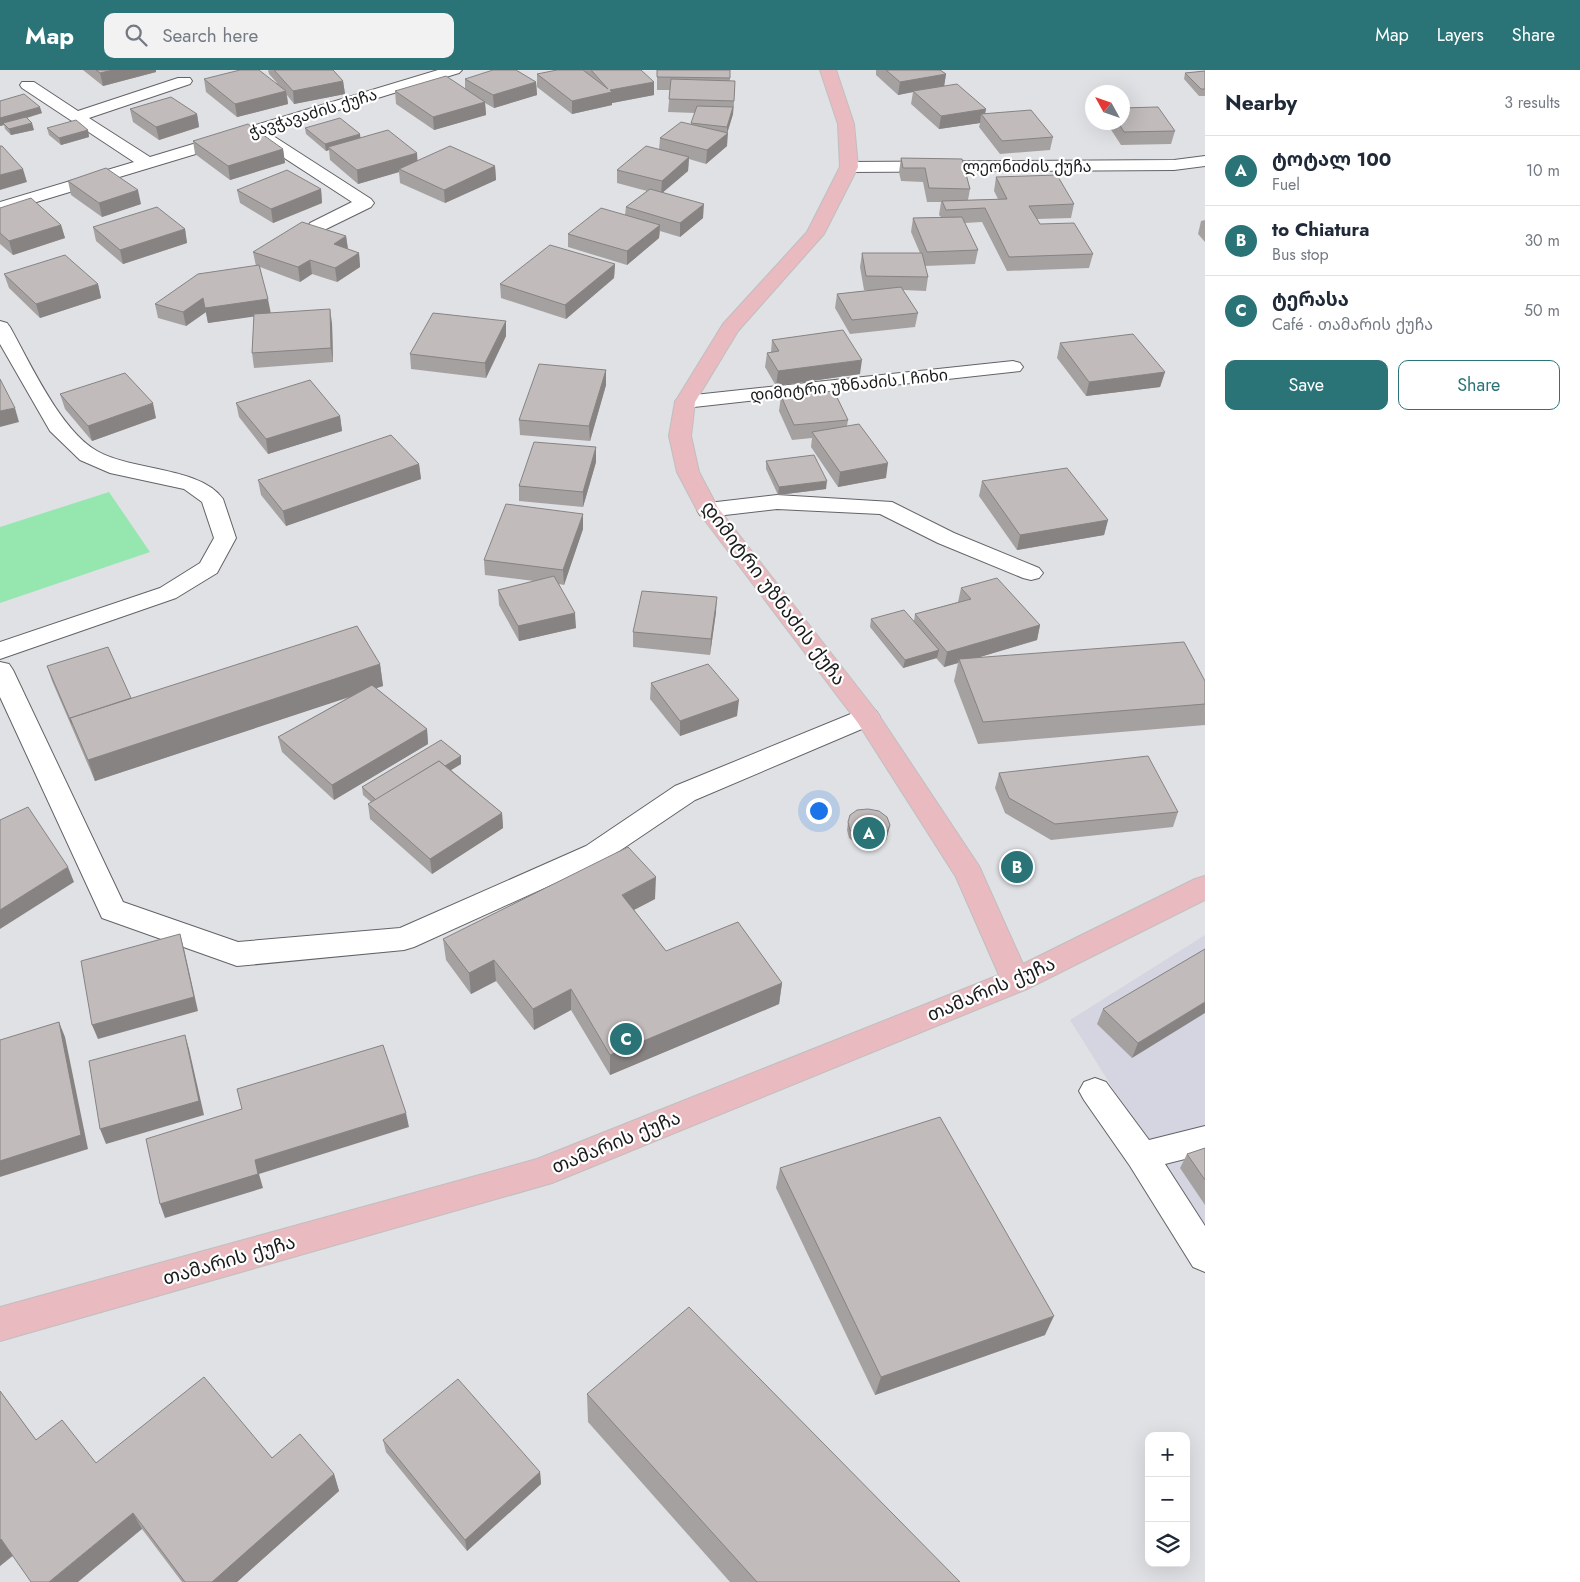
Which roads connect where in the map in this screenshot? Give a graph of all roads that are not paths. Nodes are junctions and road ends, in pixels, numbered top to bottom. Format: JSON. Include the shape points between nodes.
{"nodes":[{"id":1,"x":454,"y":70,"type":"edge"},
{"id":2,"x":828,"y":70,"type":"edge"},
{"id":3,"x":184,"y":81,"type":"dead end"},
{"id":4,"x":28,"y":86,"type":"dead end"},
{"id":5,"x":76,"y":117,"type":"junction"},
{"id":6,"x":254,"y":131,"type":"junction"},
{"id":7,"x":1205,"y":161,"type":"edge"},
{"id":8,"x":147,"y":163,"type":"junction"},
{"id":9,"x":849,"y":167,"type":"junction"},
{"id":10,"x":0,"y":208,"type":"edge"},
{"id":11,"x":316,"y":226,"type":"edge"},
{"id":12,"x":0,"y":327,"type":"edge"},
{"id":13,"x":1013,"y":367,"type":"dead end"},
{"id":14,"x":685,"y":402,"type":"junction"},
{"id":15,"x":708,"y":510,"type":"junction"},
{"id":16,"x":1031,"y":573,"type":"dead end"},
{"id":17,"x":0,"y":651,"type":"edge"},
{"id":18,"x":0,"y":670,"type":"edge"},
{"id":19,"x":867,"y":717,"type":"junction"},
{"id":20,"x":1205,"y":887,"type":"edge"},
{"id":21,"x":1016,"y":981,"type":"junction"},
{"id":22,"x":1095,"y":1091,"type":"dead end"},
{"id":23,"x":1205,"y":1140,"type":"edge"},
{"id":24,"x":1142,"y":1156,"type":"junction"},
{"id":25,"x":1205,"y":1256,"type":"edge"},
{"id":26,"x":0,"y":1324,"type":"edge"}],
"edges":[{"from":1,"to":6,"type":"street","name":"ჭავჭავაძის ქუჩა"},
{"from":2,"to":9,"type":"main road","via":[[846,124]]},
{"from":3,"to":5,"type":"street"},
{"from":4,"to":5,"type":"street"},
{"from":5,"to":8,"type":"street"},
{"from":6,"to":8,"type":"street","name":"ჭავჭავაძის ქუჩა"},
{"from":6,"to":11,"type":"street","via":[[364,203]]},
{"from":7,"to":9,"type":"street","name":"ლეონიძის ქუჩა","via":[[1174,165]]},
{"from":8,"to":10,"type":"street","name":"ჭავჭავაძის ქუჩა"},
{"from":9,"to":14,"type":"main road","name":"დიმიტრი უზნაძის ქუჩა","via":[[815,234],[730,328]]},
{"from":12,"to":17,"type":"street","via":[[57,427],[88,454],[118,468],[190,484],[212,499],[225,538],[209,568],[168,593]]},
{"from":13,"to":14,"type":"street","name":"დიმიტრი უზნაძის I ჩიხი"},
{"from":14,"to":15,"type":"main road","name":"დიმიტრი უზნაძის ქუჩა","via":[[680,436],[688,472]]},
{"from":15,"to":16,"type":"street","via":[[777,502],[884,507],[946,538]]},
{"from":15,"to":19,"type":"main road","name":"დიმიტრი უზნაძის ქუჩა"},
{"from":18,"to":19,"type":"street","via":[[112,910],[237,954],[404,939],[596,853],[685,793]]},
{"from":19,"to":21,"type":"main road","name":"დიმიტრი უზნაძის ქუჩა","via":[[969,874]]},
{"from":20,"to":21,"type":"main road","name":"თამარის ქუჩა"},
{"from":21,"to":26,"type":"main road","name":"თამარის ქუჩა","via":[[540,1173]]},
{"from":22,"to":24,"type":"street"},
{"from":23,"to":24,"type":"street"},
{"from":24,"to":25,"type":"street"}]}
